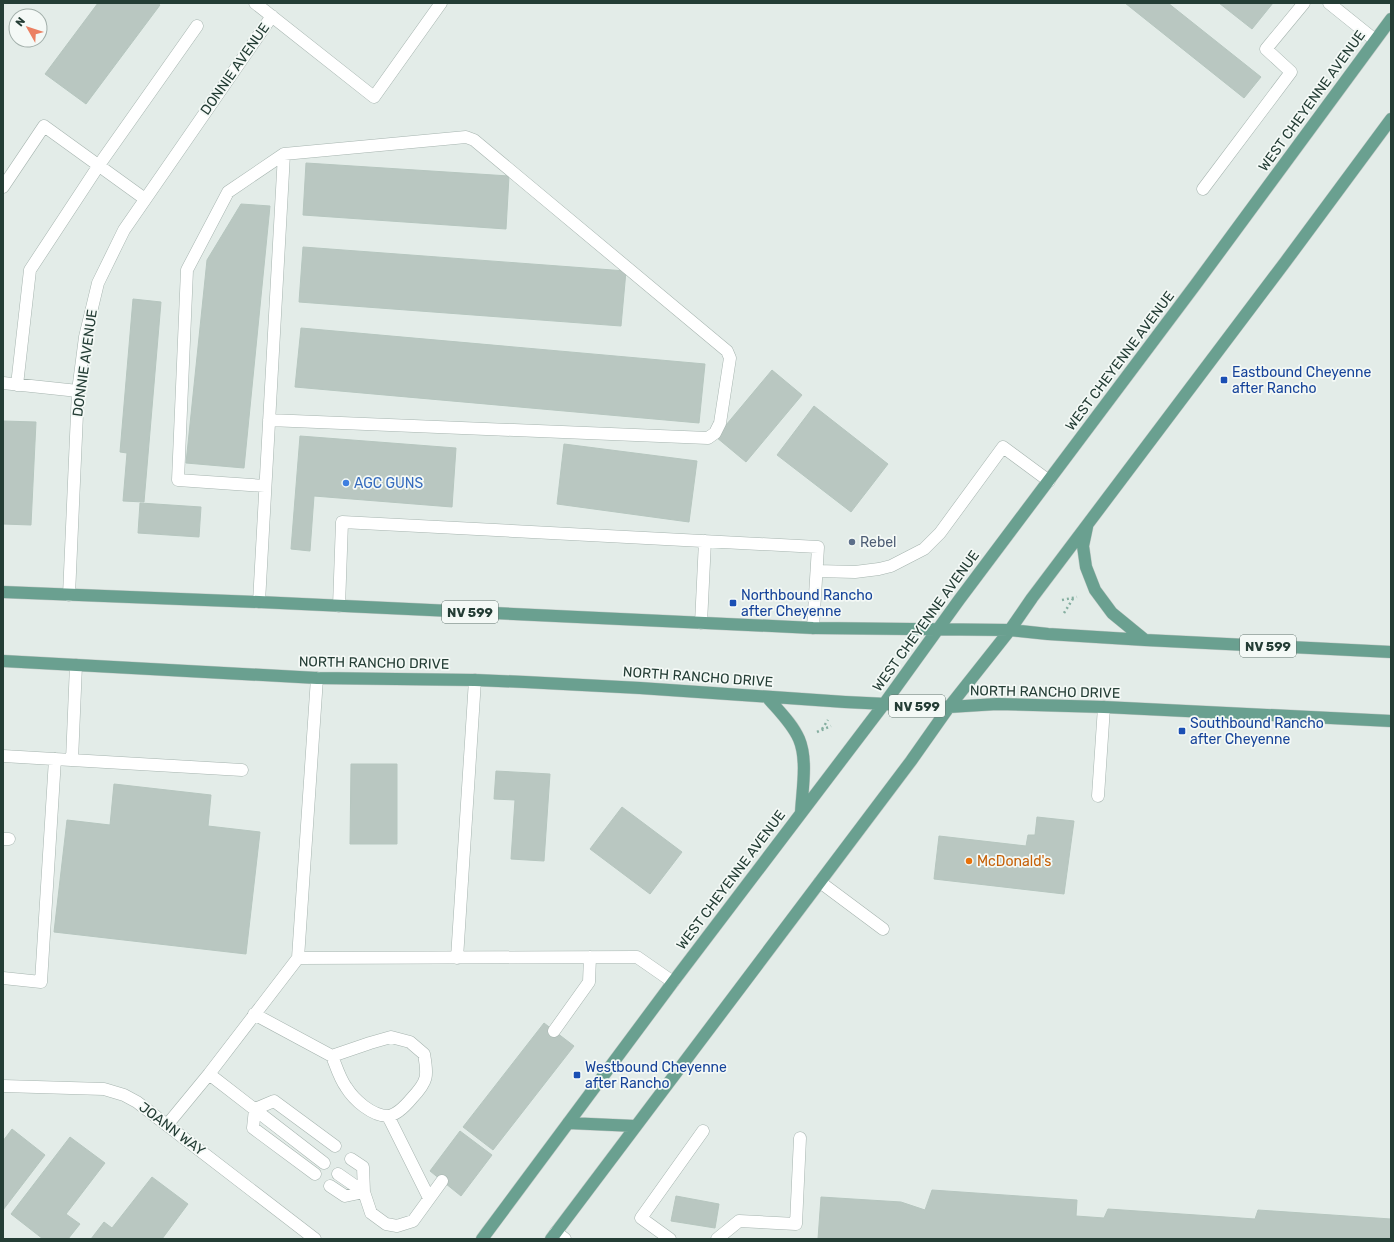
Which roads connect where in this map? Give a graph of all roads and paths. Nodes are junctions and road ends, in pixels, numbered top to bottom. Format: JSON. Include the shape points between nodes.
{"nodes":[{"id":1,"x":255,"y":3,"type":"edge"},
{"id":2,"x":441,"y":3,"type":"edge"},
{"id":3,"x":1304,"y":3,"type":"edge"},
{"id":4,"x":1329,"y":3,"type":"edge"},
{"id":5,"x":272,"y":16,"type":"junction"},
{"id":6,"x":1391,"y":19,"type":"edge"},
{"id":7,"x":197,"y":26,"type":"dead end"},
{"id":8,"x":1375,"y":40,"type":"junction"},
{"id":9,"x":1391,"y":119,"type":"edge"},
{"id":10,"x":284,"y":154,"type":"junction"},
{"id":11,"x":99,"y":165,"type":"junction"},
{"id":12,"x":3,"y":187,"type":"edge"},
{"id":13,"x":1203,"y":189,"type":"dead end"},
{"id":14,"x":145,"y":199,"type":"junction"},
{"id":15,"x":3,"y":383,"type":"edge"},
{"id":16,"x":18,"y":385,"type":"junction"},
{"id":17,"x":78,"y":391,"type":"junction"},
{"id":18,"x":269,"y":420,"type":"junction"},
{"id":19,"x":1049,"y":481,"type":"junction"},
{"id":20,"x":265,"y":486,"type":"junction"},
{"id":21,"x":1087,"y":524,"type":"junction"},
{"id":22,"x":705,"y":541,"type":"junction"},
{"id":23,"x":817,"y":571,"type":"junction"},
{"id":24,"x":3,"y":592,"type":"edge"},
{"id":25,"x":69,"y":595,"type":"junction"},
{"id":26,"x":1080,"y":596,"type":"dead end"},
{"id":27,"x":1074,"y":597,"type":"junction"},
{"id":28,"x":1062,"y":600,"type":"dead end"},
{"id":29,"x":259,"y":602,"type":"junction"},
{"id":30,"x":339,"y":606,"type":"junction"},
{"id":31,"x":1064,"y":613,"type":"dead end"},
{"id":32,"x":701,"y":623,"type":"junction"},
{"id":33,"x":813,"y":628,"type":"junction"},
{"id":34,"x":938,"y":629,"type":"junction"},
{"id":35,"x":1010,"y":630,"type":"junction"},
{"id":36,"x":1145,"y":640,"type":"junction"},
{"id":37,"x":1391,"y":652,"type":"edge"},
{"id":38,"x":3,"y":661,"type":"edge"},
{"id":39,"x":76,"y":665,"type":"junction"},
{"id":40,"x":317,"y":678,"type":"junction"},
{"id":41,"x":475,"y":680,"type":"junction"},
{"id":42,"x":767,"y":697,"type":"junction"},
{"id":43,"x":884,"y":704,"type":"junction"},
{"id":44,"x":949,"y":707,"type":"junction"},
{"id":45,"x":1104,"y":707,"type":"junction"},
{"id":46,"x":830,"y":718,"type":"dead end"},
{"id":47,"x":1391,"y":721,"type":"edge"},
{"id":48,"x":831,"y":726,"type":"dead end"},
{"id":49,"x":822,"y":730,"type":"junction"},
{"id":50,"x":818,"y":732,"type":"dead end"},
{"id":51,"x":3,"y":756,"type":"edge"},
{"id":52,"x":55,"y":759,"type":"junction"},
{"id":53,"x":72,"y":760,"type":"junction"},
{"id":54,"x":242,"y":770,"type":"dead end"},
{"id":55,"x":1098,"y":796,"type":"dead end"},
{"id":56,"x":801,"y":813,"type":"junction"},
{"id":57,"x":820,"y":882,"type":"junction"},
{"id":58,"x":882,"y":929,"type":"dead end"},
{"id":59,"x":298,"y":958,"type":"junction"},
{"id":60,"x":457,"y":958,"type":"junction"},
{"id":61,"x":590,"y":958,"type":"junction"},
{"id":62,"x":3,"y":978,"type":"edge"},
{"id":63,"x":672,"y":982,"type":"junction"},
{"id":64,"x":254,"y":1014,"type":"junction"},
{"id":65,"x":554,"y":1031,"type":"dead end"},
{"id":66,"x":332,"y":1056,"type":"junction"},
{"id":67,"x":209,"y":1074,"type":"junction"},
{"id":68,"x":3,"y":1086,"type":"edge"},
{"id":69,"x":255,"y":1109,"type":"junction"},
{"id":70,"x":388,"y":1116,"type":"junction"},
{"id":71,"x":568,"y":1123,"type":"junction"},
{"id":72,"x":167,"y":1124,"type":"junction"},
{"id":73,"x":635,"y":1126,"type":"junction"},
{"id":74,"x":703,"y":1132,"type":"dead end"},
{"id":75,"x":800,"y":1138,"type":"dead end"},
{"id":76,"x":334,"y":1146,"type":"dead end"},
{"id":77,"x":351,"y":1159,"type":"dead end"},
{"id":78,"x":324,"y":1163,"type":"dead end"},
{"id":79,"x":315,"y":1174,"type":"dead end"},
{"id":80,"x":338,"y":1174,"type":"dead end"},
{"id":81,"x":442,"y":1181,"type":"dead end"},
{"id":82,"x":330,"y":1186,"type":"dead end"},
{"id":83,"x":364,"y":1192,"type":"junction"},
{"id":84,"x":429,"y":1198,"type":"junction"},
{"id":85,"x":557,"y":1237,"type":"edge"},
{"id":86,"x":315,"y":1239,"type":"edge"},
{"id":87,"x":482,"y":1239,"type":"edge"},
{"id":88,"x":670,"y":1239,"type":"edge"},
{"id":89,"x":718,"y":1239,"type":"edge"}],
"edges":[{"from":1,"to":5,"type":"street"},
{"from":2,"to":5,"type":"street","via":[[374,97]]},
{"from":3,"to":13,"type":"street","via":[[1266,49],[1291,72]]},
{"from":4,"to":8,"type":"street"},
{"from":5,"to":14,"type":"street","name":"DONNIE AVENUE"},
{"from":6,"to":8,"type":"main road","name":"WEST CHEYENNE AVENUE"},
{"from":7,"to":11,"type":"street"},
{"from":8,"to":19,"type":"main road","name":"WEST CHEYENNE AVENUE"},
{"from":9,"to":21,"type":"main road"},
{"from":10,"to":18,"type":"street"},
{"from":10,"to":18,"type":"street","via":[[466,137],[474,140],[727,350],[730,358],[720,423],[715,433],[708,438]]},
{"from":10,"to":20,"type":"street","via":[[228,192],[187,270],[178,480]]},
{"from":11,"to":12,"type":"street","via":[[44,126]]},
{"from":11,"to":14,"type":"street"},
{"from":11,"to":16,"type":"street","via":[[30,270]]},
{"from":14,"to":17,"type":"street","name":"DONNIE AVENUE","via":[[124,230],[98,283]]},
{"from":15,"to":16,"type":"street"},
{"from":16,"to":17,"type":"street"},
{"from":17,"to":25,"type":"street","name":"DONNIE AVENUE"},
{"from":18,"to":20,"type":"street"},
{"from":19,"to":23,"type":"street","via":[[1003,447],[940,534],[924,549],[891,566],[879,569],[855,572]]},
{"from":19,"to":34,"type":"main road","name":"WEST CHEYENNE AVENUE"},
{"from":20,"to":29,"type":"street"},
{"from":21,"to":35,"type":"main road"},
{"from":21,"to":36,"type":"main road","via":[[1083,546],[1086,567],[1095,590],[1112,613]]},
{"from":22,"to":23,"type":"street","via":[[818,547]]},
{"from":22,"to":30,"type":"street","via":[[342,522]]},
{"from":22,"to":32,"type":"street"},
{"from":23,"to":33,"type":"street"},
{"from":24,"to":25,"type":"main road","number":"NV 599"},
{"from":25,"to":29,"type":"main road","number":"NV 599"},
{"from":26,"to":27,"type":"path"},
{"from":27,"to":28,"type":"path"},
{"from":27,"to":31,"type":"path"},
{"from":29,"to":30,"type":"main road","number":"NV 599"},
{"from":30,"to":32,"type":"main road","number":"NV 599"},
{"from":32,"to":33,"type":"main road","number":"NV 599"},
{"from":33,"to":34,"type":"main road","number":"NV 599"},
{"from":34,"to":35,"type":"main road","number":"NV 599"},
{"from":34,"to":43,"type":"main road","name":"WEST CHEYENNE AVENUE"},
{"from":35,"to":36,"type":"main road","number":"NV 599"},
{"from":35,"to":44,"type":"main road"},
{"from":36,"to":37,"type":"main road","number":"NV 599"},
{"from":38,"to":39,"type":"main road","name":"NORTH RANCHO DRIVE","number":"NV 599"},
{"from":39,"to":40,"type":"main road","name":"NORTH RANCHO DRIVE","number":"NV 599"},
{"from":39,"to":53,"type":"street"},
{"from":40,"to":41,"type":"main road","name":"NORTH RANCHO DRIVE","number":"NV 599"},
{"from":40,"to":59,"type":"street"},
{"from":41,"to":42,"type":"main road","name":"NORTH RANCHO DRIVE","number":"NV 599"},
{"from":41,"to":60,"type":"street"},
{"from":42,"to":43,"type":"main road","name":"NORTH RANCHO DRIVE","number":"NV 599"},
{"from":42,"to":56,"type":"main road","via":[[791,726],[804,757]]},
{"from":43,"to":44,"type":"main road","name":"NORTH RANCHO DRIVE","number":"NV 599"},
{"from":43,"to":56,"type":"main road","name":"WEST CHEYENNE AVENUE"},
{"from":44,"to":45,"type":"main road","name":"NORTH RANCHO DRIVE","number":"NV 599","via":[[997,704]]},
{"from":44,"to":57,"type":"main road"},
{"from":45,"to":47,"type":"main road","name":"NORTH RANCHO DRIVE","number":"NV 599"},
{"from":45,"to":55,"type":"street"},
{"from":46,"to":49,"type":"path"},
{"from":48,"to":49,"type":"path"},
{"from":49,"to":50,"type":"path"},
{"from":51,"to":52,"type":"street"},
{"from":52,"to":53,"type":"street"},
{"from":52,"to":62,"type":"street","via":[[41,982]]},
{"from":53,"to":54,"type":"street"},
{"from":56,"to":63,"type":"main road","name":"WEST CHEYENNE AVENUE"},
{"from":57,"to":58,"type":"street"},
{"from":57,"to":73,"type":"main road"},
{"from":59,"to":60,"type":"street"},
{"from":59,"to":64,"type":"street"},
{"from":60,"to":61,"type":"street"},
{"from":61,"to":63,"type":"street","via":[[637,958]]},
{"from":61,"to":65,"type":"street","via":[[589,982]]},
{"from":63,"to":71,"type":"main road","name":"WEST CHEYENNE AVENUE"},
{"from":64,"to":66,"type":"street"},
{"from":64,"to":67,"type":"street"},
{"from":66,"to":70,"type":"street","via":[[345,1087],[358,1101],[373,1112]]},
{"from":66,"to":70,"type":"street","via":[[391,1037],[410,1042],[424,1054],[427,1071],[423,1087],[397,1112]]},
{"from":67,"to":69,"type":"street"},
{"from":67,"to":72,"type":"street"},
{"from":68,"to":72,"type":"street","name":"JOANN WAY","via":[[104,1090],[124,1095],[137,1102]]},
{"from":69,"to":76,"type":"street","via":[[274,1101]]},
{"from":69,"to":78,"type":"street"},
{"from":69,"to":79,"type":"street","via":[[253,1128]]},
{"from":70,"to":84,"type":"street"},
{"from":71,"to":73,"type":"main road"},
{"from":71,"to":87,"type":"main road","name":"WEST CHEYENNE AVENUE"},
{"from":72,"to":86,"type":"street","name":"JOANN WAY"},
{"from":73,"to":85,"type":"main road"},
{"from":74,"to":88,"type":"street","via":[[641,1218]]},
{"from":75,"to":89,"type":"street","via":[[796,1224],[739,1221]]},
{"from":77,"to":83,"type":"street","via":[[363,1168]]},
{"from":80,"to":83,"type":"street"},
{"from":81,"to":84,"type":"street"},
{"from":82,"to":83,"type":"street","via":[[345,1196]]},
{"from":83,"to":84,"type":"street","via":[[371,1213],[386,1224],[397,1226],[413,1221]]}]}
